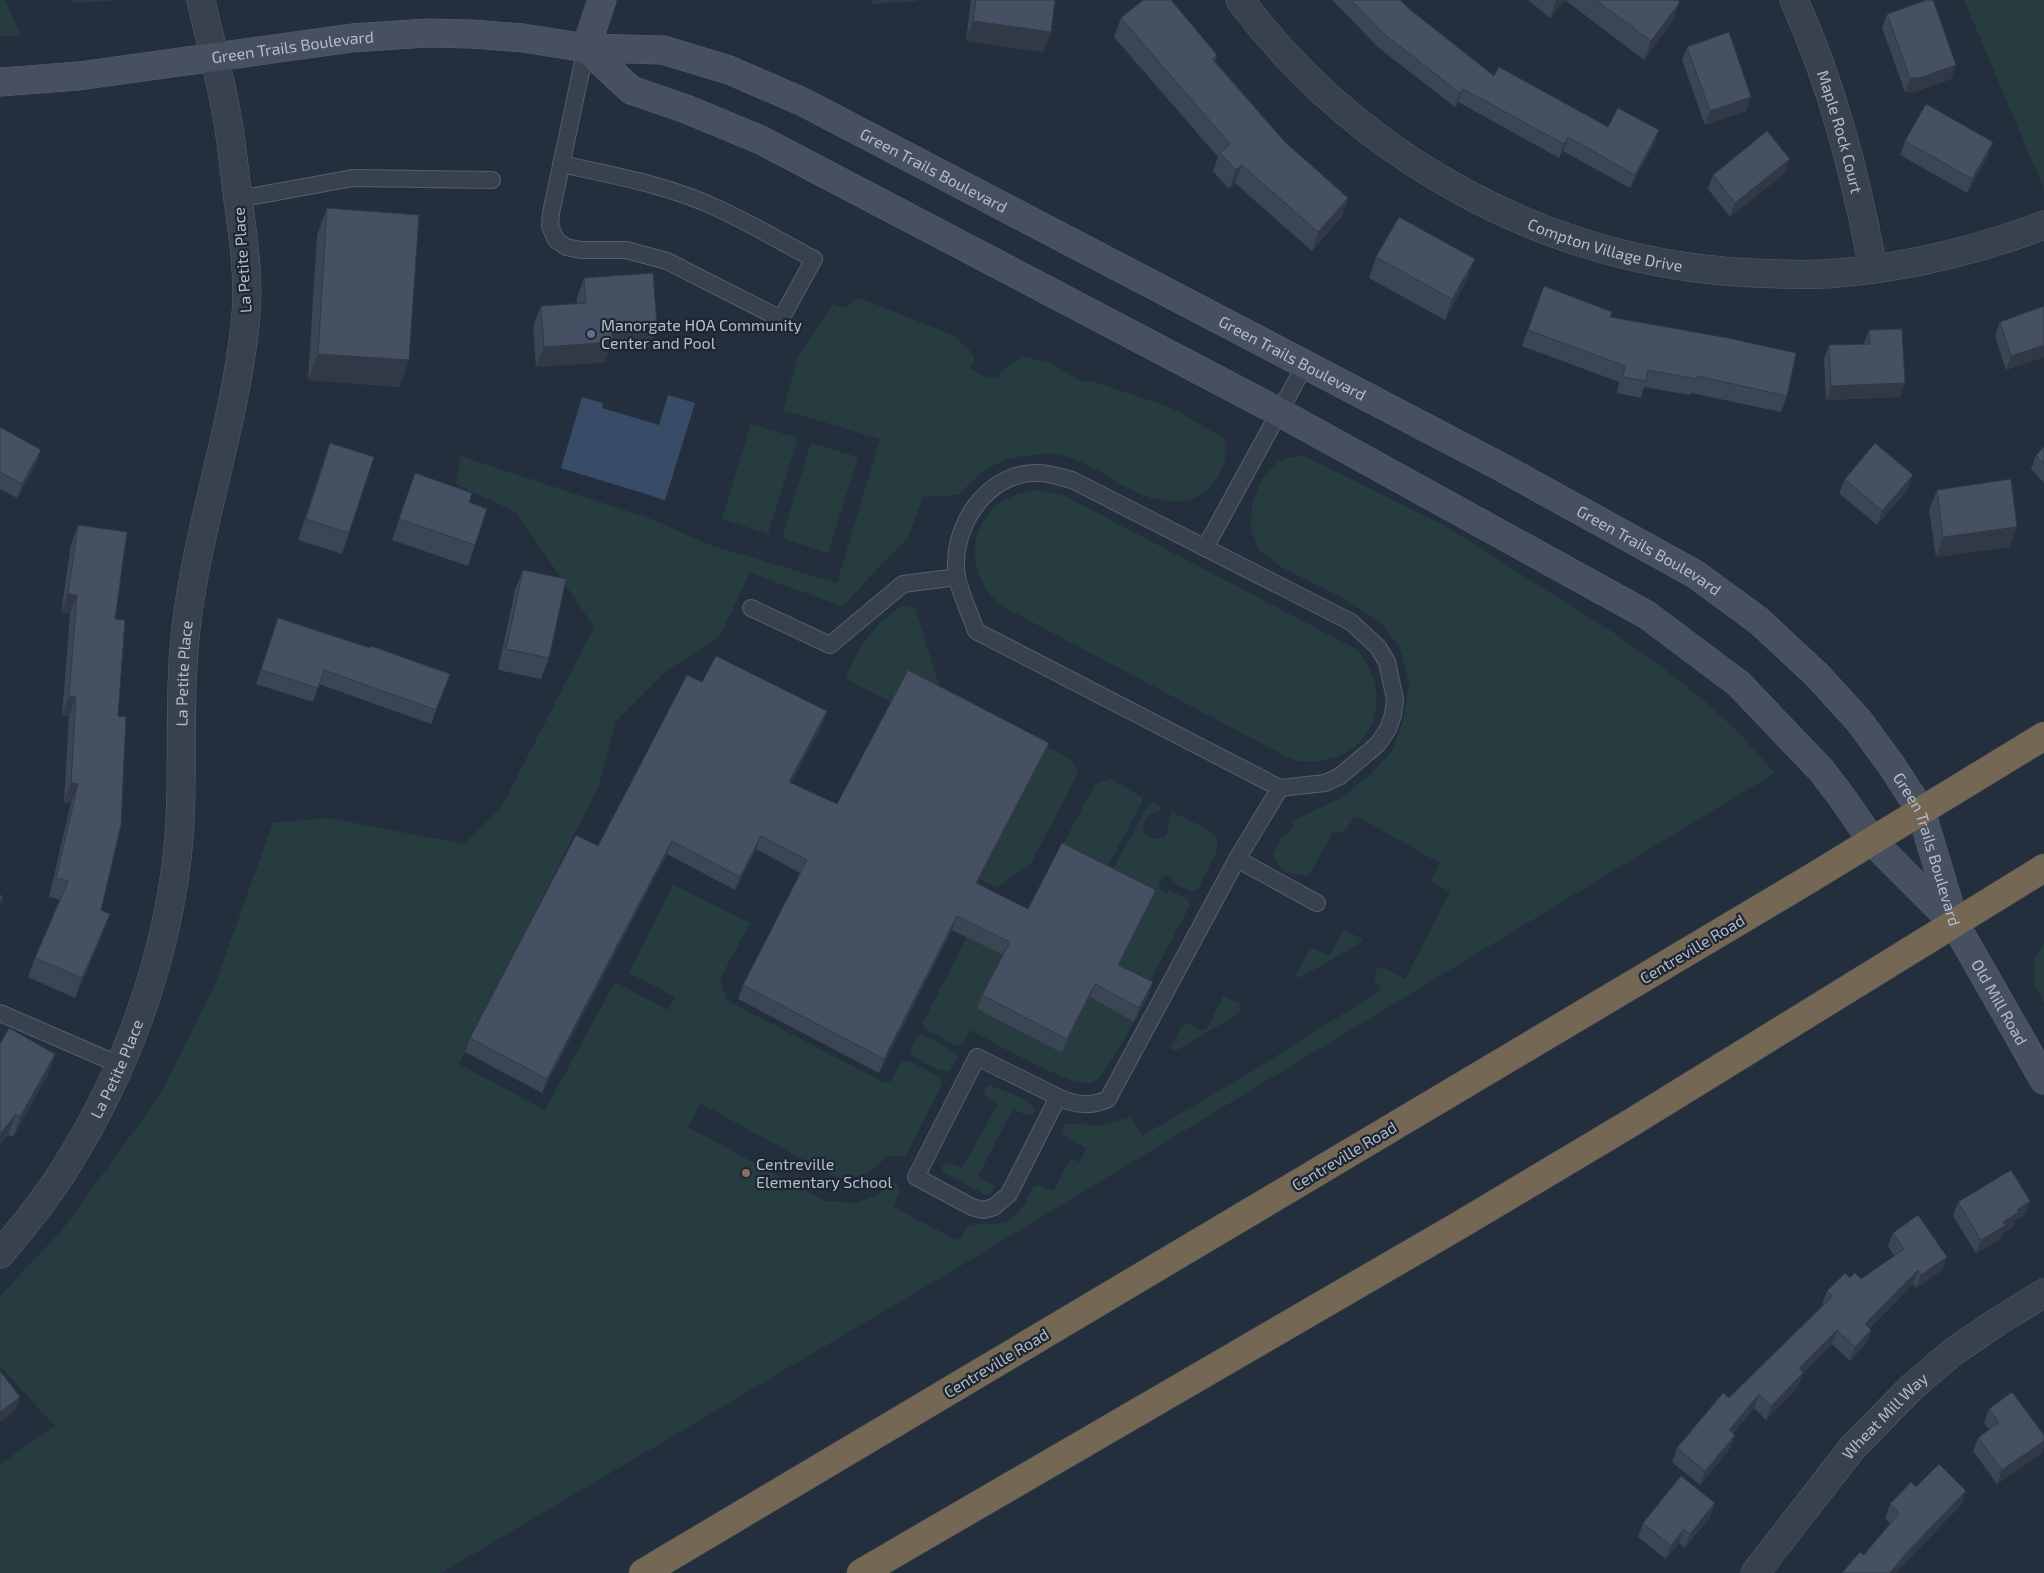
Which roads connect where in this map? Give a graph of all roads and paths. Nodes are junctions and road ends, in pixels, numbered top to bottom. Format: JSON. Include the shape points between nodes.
{"nodes":[{"id":1,"x":201,"y":0,"type":"edge"},
{"id":2,"x":602,"y":0,"type":"edge"},
{"id":3,"x":1240,"y":0,"type":"edge"},
{"id":4,"x":1794,"y":0,"type":"edge"},
{"id":5,"x":586,"y":48,"type":"junction"},
{"id":6,"x":214,"y":57,"type":"junction"},
{"id":7,"x":0,"y":82,"type":"edge"},
{"id":8,"x":561,"y":164,"type":"junction"},
{"id":9,"x":492,"y":180,"type":"dead end"},
{"id":10,"x":238,"y":199,"type":"junction"},
{"id":11,"x":2044,"y":225,"type":"edge"},
{"id":12,"x":1873,"y":269,"type":"junction"},
{"id":13,"x":1305,"y":365,"type":"junction"},
{"id":14,"x":1279,"y":412,"type":"junction"},
{"id":15,"x":1205,"y":548,"type":"junction"},
{"id":16,"x":957,"y":577,"type":"junction"},
{"id":17,"x":751,"y":608,"type":"dead end"},
{"id":18,"x":2044,"y":736,"type":"edge"},
{"id":19,"x":1280,"y":788,"type":"junction"},
{"id":20,"x":1921,"y":811,"type":"junction"},
{"id":21,"x":1872,"y":841,"type":"junction"},
{"id":22,"x":1238,"y":859,"type":"junction"},
{"id":23,"x":2044,"y":868,"type":"edge"},
{"id":24,"x":1318,"y":903,"type":"dead end"},
{"id":25,"x":1955,"y":924,"type":"junction"},
{"id":26,"x":0,"y":1013,"type":"edge"},
{"id":27,"x":120,"y":1065,"type":"junction"},
{"id":28,"x":2044,"y":1080,"type":"edge"},
{"id":29,"x":1058,"y":1097,"type":"junction"},
{"id":30,"x":0,"y":1254,"type":"edge"},
{"id":31,"x":2044,"y":1293,"type":"edge"},
{"id":32,"x":643,"y":1573,"type":"edge"},
{"id":33,"x":861,"y":1573,"type":"edge"},
{"id":34,"x":1756,"y":1573,"type":"edge"}],
"edges":[{"from":1,"to":6,"type":"street","name":"La Petite Place"},
{"from":2,"to":5,"type":"street"},
{"from":3,"to":12,"type":"street","name":"Compton Village Drive","via":[[1297,68],[1389,147],[1435,177],[1522,221],[1601,249],[1654,262],[1717,271],[1796,275]]},
{"from":4,"to":12,"type":"street","name":"Maple Rock Court","via":[[1830,92],[1862,207]]},
{"from":5,"to":6,"type":"street","name":"Green Trails Boulevard","via":[[523,38],[427,33],[352,38]]},
{"from":5,"to":8,"type":"lane"},
{"from":5,"to":13,"type":"street","name":"Green Trails Boulevard","via":[[663,50],[754,81],[838,120]]},
{"from":5,"to":14,"type":"street","name":"Green Trails Boulevard","via":[[631,90],[760,140]]},
{"from":6,"to":7,"type":"street","name":"Green Trails Boulevard","via":[[79,76]]},
{"from":6,"to":10,"type":"street","name":"La Petite Place"},
{"from":8,"to":8,"type":"lane","via":[[550,226],[556,240],[566,247],[626,250],[668,261],[781,318],[814,259],[719,209],[682,194],[646,182]]},
{"from":9,"to":10,"type":"lane","via":[[353,178]]},
{"from":10,"to":27,"type":"street","name":"La Petite Place","via":[[243,234],[246,321],[237,390],[198,552],[186,626],[178,842],[168,911],[153,974]]},
{"from":11,"to":12,"type":"street","name":"Compton Village Drive","via":[[1934,259]]},
{"from":13,"to":14,"type":"lane"},
{"from":13,"to":20,"type":"street","name":"Green Trails Boulevard","via":[[1503,468],[1696,574],[1759,621],[1817,675],[1859,721]]},
{"from":14,"to":15,"type":"lane"},
{"from":14,"to":21,"type":"street","name":"Green Trails Boulevard","via":[[1647,615],[1739,684],[1820,770]]},
{"from":15,"to":16,"type":"lane","via":[[1072,480],[1038,473],[997,485],[977,504],[963,527],[958,543]]},
{"from":15,"to":19,"type":"lane","via":[[1351,622],[1378,647],[1387,662],[1395,699],[1393,715],[1378,744],[1340,776],[1325,782]]},
{"from":16,"to":17,"type":"lane","via":[[903,584],[830,646]]},
{"from":16,"to":19,"type":"lane","via":[[976,631]]},
{"from":18,"to":20,"type":"highway","name":"Centreville Road"},
{"from":19,"to":22,"type":"lane"},
{"from":20,"to":21,"type":"highway","name":"Centreville Road"},
{"from":20,"to":25,"type":"street","name":"Green Trails Boulevard"},
{"from":21,"to":25,"type":"street","name":"Green Trails Boulevard"},
{"from":21,"to":32,"type":"highway","name":"Centreville Road"},
{"from":22,"to":24,"type":"lane"},
{"from":22,"to":29,"type":"lane","via":[[1108,1099],[1083,1104]]},
{"from":23,"to":25,"type":"highway"},
{"from":25,"to":28,"type":"street","name":"Old Mill Road"},
{"from":25,"to":33,"type":"highway","via":[[1458,1226]]},
{"from":26,"to":27,"type":"lane"},
{"from":27,"to":30,"type":"street","name":"La Petite Place","via":[[102,1105],[67,1166],[27,1223]]},
{"from":29,"to":29,"type":"lane","via":[[1008,1194],[994,1207],[983,1210],[972,1207],[916,1177],[978,1057]]},
{"from":31,"to":34,"type":"street","name":"Wheat Mill Way","via":[[1954,1352],[1912,1387],[1853,1447]]}]}
